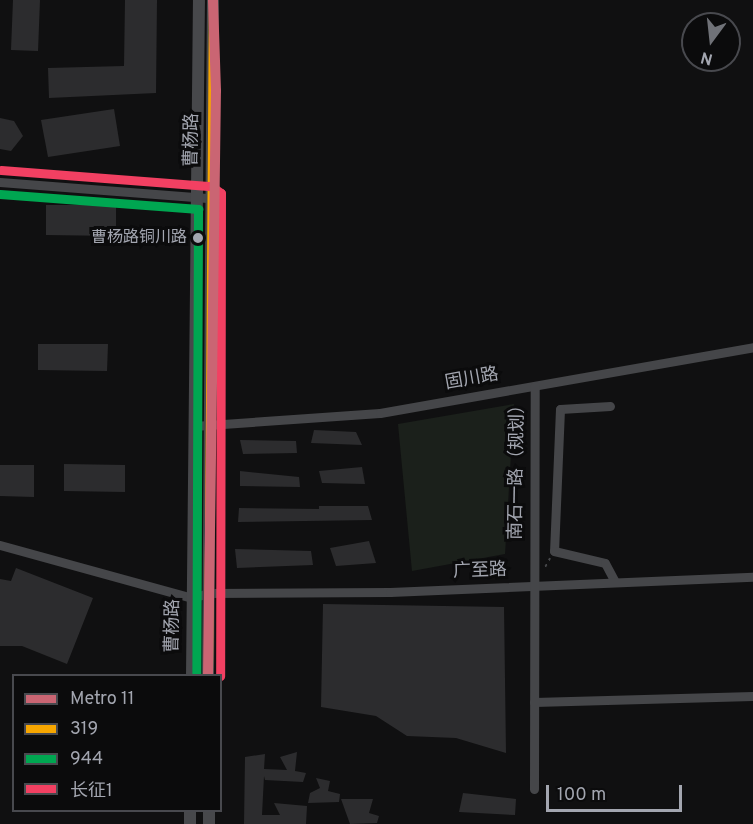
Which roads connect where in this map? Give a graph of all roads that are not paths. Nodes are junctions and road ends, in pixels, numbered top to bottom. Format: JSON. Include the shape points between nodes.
{"nodes":[{"id":1,"x":199,"y":0,"type":"edge"},
{"id":2,"x":213,"y":0,"type":"edge"},
{"id":3,"x":0,"y":182,"type":"edge"},
{"id":4,"x":197,"y":197,"type":"junction"},
{"id":5,"x":210,"y":198,"type":"junction"},
{"id":6,"x":753,"y":347,"type":"edge"},
{"id":7,"x":536,"y":386,"type":"junction"},
{"id":8,"x":610,"y":406,"type":"dead end"},
{"id":9,"x":208,"y":425,"type":"junction"},
{"id":10,"x":194,"y":426,"type":"junction"},
{"id":11,"x":0,"y":545,"type":"edge"},
{"id":12,"x":753,"y":577,"type":"edge"},
{"id":13,"x":615,"y":582,"type":"junction"},
{"id":14,"x":533,"y":586,"type":"junction"},
{"id":15,"x":208,"y":593,"type":"junction"},
{"id":16,"x":192,"y":598,"type":"junction"},
{"id":17,"x":192,"y":674,"type":"edge"},
{"id":18,"x":208,"y":674,"type":"edge"},
{"id":19,"x":753,"y":696,"type":"edge"},
{"id":20,"x":534,"y":702,"type":"junction"},
{"id":21,"x":534,"y":789,"type":"dead end"}],
"edges":[{"from":1,"to":4,"type":"main road","name":"曹杨路"},
{"from":2,"to":5,"type":"main road","name":"曹杨路"},
{"from":3,"to":4,"type":"street"},
{"from":4,"to":5,"type":"street"},
{"from":4,"to":10,"type":"main road","name":"曹杨路"},
{"from":5,"to":9,"type":"main road","name":"曹杨路"},
{"from":6,"to":7,"type":"street","name":"固川路"},
{"from":7,"to":9,"type":"street","name":"固川路","via":[[380,413]]},
{"from":7,"to":14,"type":"street","name":"南石一路（规划）"},
{"from":8,"to":13,"type":"street","via":[[560,409],[554,551],[605,563]]},
{"from":9,"to":10,"type":"street","name":"固川路"},
{"from":9,"to":15,"type":"main road","name":"曹杨路"},
{"from":10,"to":16,"type":"main road","name":"曹杨路"},
{"from":11,"to":16,"type":"street"},
{"from":12,"to":13,"type":"street","name":"广至路"},
{"from":13,"to":14,"type":"street","name":"广至路"},
{"from":14,"to":15,"type":"street","name":"广至路"},
{"from":14,"to":20,"type":"street","name":"南石一路（规划）"},
{"from":15,"to":16,"type":"street"},
{"from":15,"to":18,"type":"main road","name":"曹杨路"},
{"from":16,"to":17,"type":"main road","name":"曹杨路"},
{"from":19,"to":20,"type":"street"},
{"from":20,"to":21,"type":"street","name":"南石一路（规划）"}]}
